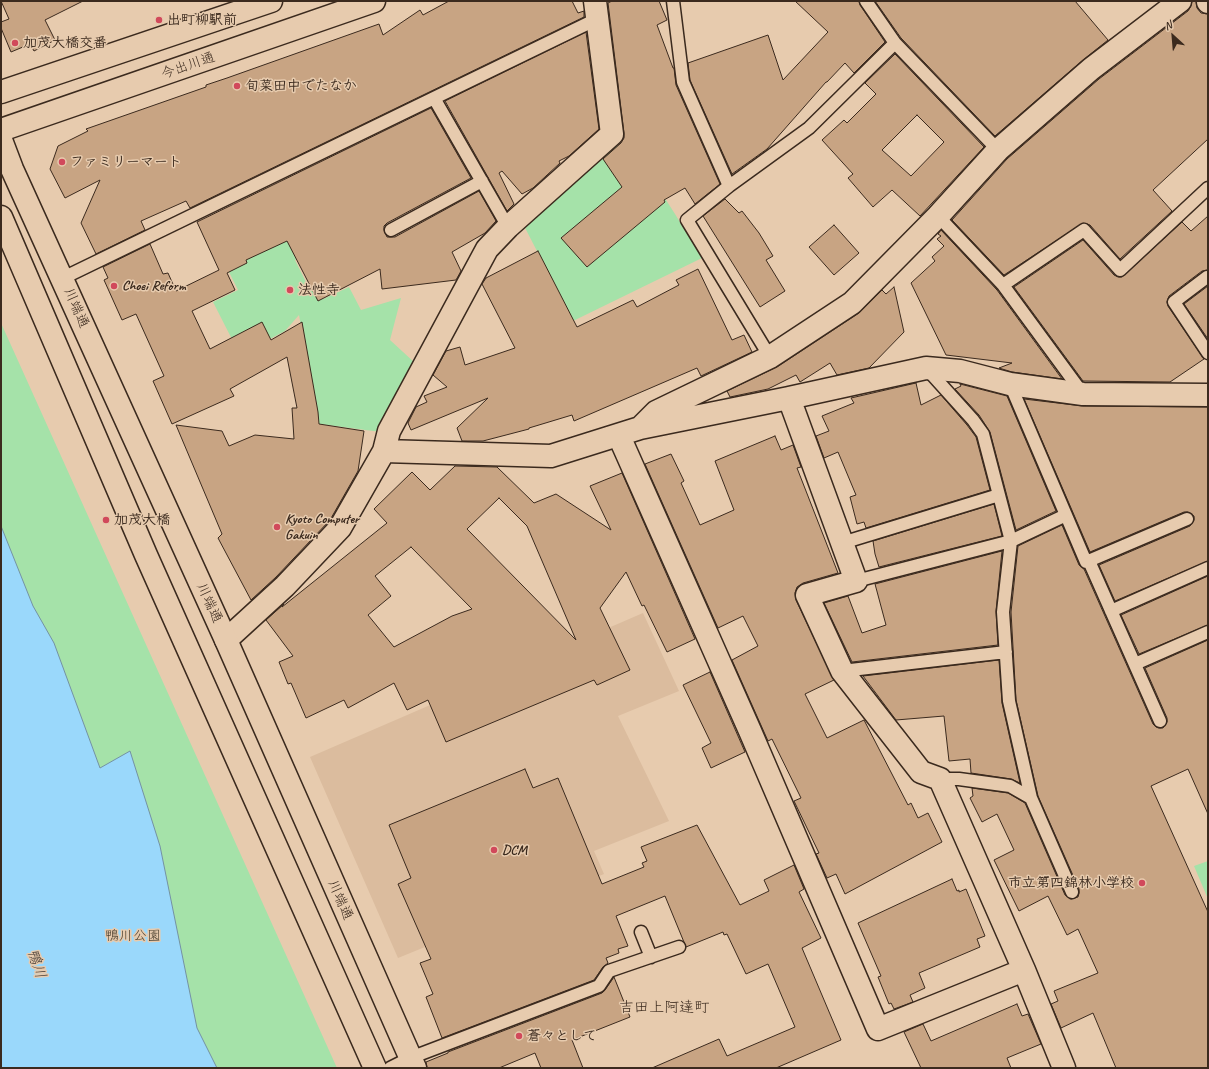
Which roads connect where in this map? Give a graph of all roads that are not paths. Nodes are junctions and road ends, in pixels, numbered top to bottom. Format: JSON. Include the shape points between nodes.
{"nodes":[{"id":1,"x":271,"y":1,"type":"edge"},
{"id":2,"x":374,"y":1,"type":"edge"},
{"id":3,"x":866,"y":1,"type":"edge"},
{"id":4,"x":1180,"y":1,"type":"edge"},
{"id":5,"x":676,"y":2,"type":"edge"},
{"id":6,"x":596,"y":10,"type":"edge"},
{"id":7,"x":895,"y":43,"type":"junction"},
{"id":8,"x":1,"y":92,"type":"edge"},
{"id":9,"x":434,"y":98,"type":"junction"},
{"id":10,"x":1,"y":130,"type":"edge"},
{"id":11,"x":1,"y":140,"type":"edge"},
{"id":12,"x":998,"y":150,"type":"junction"},
{"id":13,"x":482,"y":181,"type":"junction"},
{"id":14,"x":729,"y":186,"type":"junction"},
{"id":15,"x":1208,"y":188,"type":"edge"},
{"id":16,"x":938,"y":216,"type":"junction"},
{"id":17,"x":1,"y":217,"type":"edge"},
{"id":18,"x":508,"y":227,"type":"junction"},
{"id":19,"x":391,"y":230,"type":"dead end"},
{"id":20,"x":1207,"y":277,"type":"dead end"},
{"id":21,"x":62,"y":278,"type":"junction"},
{"id":22,"x":1003,"y":285,"type":"junction"},
{"id":23,"x":1208,"y":353,"type":"edge"},
{"id":24,"x":770,"y":357,"type":"junction"},
{"id":25,"x":926,"y":368,"type":"junction"},
{"id":26,"x":1010,"y":384,"type":"junction"},
{"id":27,"x":1083,"y":394,"type":"junction"},
{"id":28,"x":1208,"y":395,"type":"edge"},
{"id":29,"x":789,"y":398,"type":"junction"},
{"id":30,"x":640,"y":428,"type":"junction"},
{"id":31,"x":619,"y":436,"type":"junction"},
{"id":32,"x":384,"y":451,"type":"junction"},
{"id":33,"x":999,"y":495,"type":"junction"},
{"id":34,"x":1066,"y":515,"type":"junction"},
{"id":35,"x":1187,"y":519,"type":"dead end"},
{"id":36,"x":1010,"y":541,"type":"junction"},
{"id":37,"x":842,"y":543,"type":"junction"},
{"id":38,"x":1089,"y":561,"type":"junction"},
{"id":39,"x":1208,"y":568,"type":"edge"},
{"id":40,"x":856,"y":581,"type":"junction"},
{"id":41,"x":1111,"y":610,"type":"junction"},
{"id":42,"x":1208,"y":632,"type":"edge"},
{"id":43,"x":226,"y":640,"type":"junction"},
{"id":44,"x":1006,"y":652,"type":"junction"},
{"id":45,"x":1135,"y":664,"type":"junction"},
{"id":46,"x":842,"y":671,"type":"junction"},
{"id":47,"x":1160,"y":721,"type":"dead end"},
{"id":48,"x":940,"y":779,"type":"junction"},
{"id":49,"x":1032,"y":798,"type":"junction"},
{"id":50,"x":1072,"y":892,"type":"dead end"},
{"id":51,"x":641,"y":932,"type":"dead end"},
{"id":52,"x":680,"y":947,"type":"dead end"},
{"id":53,"x":651,"y":956,"type":"junction"},
{"id":54,"x":1024,"y":970,"type":"junction"},
{"id":55,"x":412,"y":1063,"type":"edge"},
{"id":56,"x":375,"y":1068,"type":"edge"},
{"id":57,"x":390,"y":1068,"type":"edge"},
{"id":58,"x":1064,"y":1068,"type":"edge"}],
"edges":[{"from":1,"to":8,"type":"street"},
{"from":2,"to":10,"type":"street","name":"今出川通"},
{"from":3,"to":7,"type":"lane"},
{"from":4,"to":12,"type":"street","via":[[1091,69]]},
{"from":5,"to":14,"type":"lane","via":[[683,82]]},
{"from":6,"to":9,"type":"lane"},
{"from":6,"to":18,"type":"street","via":[[612,134]]},
{"from":7,"to":12,"type":"lane"},
{"from":7,"to":14,"type":"lane","via":[[809,128]]},
{"from":9,"to":13,"type":"lane"},
{"from":9,"to":21,"type":"lane"},
{"from":11,"to":21,"type":"street","name":"川端通"},
{"from":12,"to":16,"type":"street"},
{"from":13,"to":18,"type":"lane"},
{"from":13,"to":19,"type":"lane"},
{"from":14,"to":24,"type":"lane","via":[[687,220]]},
{"from":15,"to":22,"type":"lane","via":[[1120,270],[1084,230]]},
{"from":16,"to":22,"type":"lane"},
{"from":16,"to":24,"type":"street","via":[[852,304]]},
{"from":17,"to":56,"type":"street","via":[[146,555]]},
{"from":18,"to":32,"type":"street","via":[[487,249],[389,431]]},
{"from":20,"to":23,"type":"lane","via":[[1174,302]]},
{"from":21,"to":43,"type":"street","name":"川端通"},
{"from":22,"to":27,"type":"lane"},
{"from":24,"to":30,"type":"street","via":[[656,412]]},
{"from":25,"to":26,"type":"street","via":[[960,371]]},
{"from":25,"to":29,"type":"street"},
{"from":25,"to":33,"type":"lane","via":[[983,434]]},
{"from":26,"to":27,"type":"street"},
{"from":26,"to":34,"type":"lane"},
{"from":27,"to":28,"type":"street"},
{"from":29,"to":30,"type":"street"},
{"from":29,"to":37,"type":"street"},
{"from":30,"to":31,"type":"street"},
{"from":31,"to":32,"type":"street","via":[[551,456]]},
{"from":31,"to":54,"type":"street","via":[[878,1029]]},
{"from":32,"to":43,"type":"street","via":[[340,528],[285,586]]},
{"from":33,"to":36,"type":"lane"},
{"from":33,"to":37,"type":"lane"},
{"from":34,"to":36,"type":"lane"},
{"from":34,"to":38,"type":"lane","via":[[1086,562]]},
{"from":35,"to":38,"type":"lane"},
{"from":36,"to":40,"type":"lane"},
{"from":36,"to":44,"type":"lane","via":[[1003,612]]},
{"from":37,"to":40,"type":"street"},
{"from":38,"to":41,"type":"lane"},
{"from":39,"to":41,"type":"lane"},
{"from":40,"to":46,"type":"street","via":[[807,595]]},
{"from":41,"to":45,"type":"lane"},
{"from":42,"to":45,"type":"lane"},
{"from":43,"to":55,"type":"street","name":"川端通"},
{"from":44,"to":46,"type":"lane"},
{"from":44,"to":49,"type":"lane","via":[[1009,702]]},
{"from":45,"to":47,"type":"lane"},
{"from":46,"to":48,"type":"street","via":[[921,772]]},
{"from":48,"to":49,"type":"lane","via":[[1010,786]]},
{"from":48,"to":54,"type":"street"},
{"from":49,"to":50,"type":"lane"},
{"from":51,"to":53,"type":"lane"},
{"from":52,"to":53,"type":"lane"},
{"from":53,"to":55,"type":"lane","via":[[609,971],[599,986]]},
{"from":54,"to":58,"type":"street"},
{"from":55,"to":57,"type":"lane"}]}
